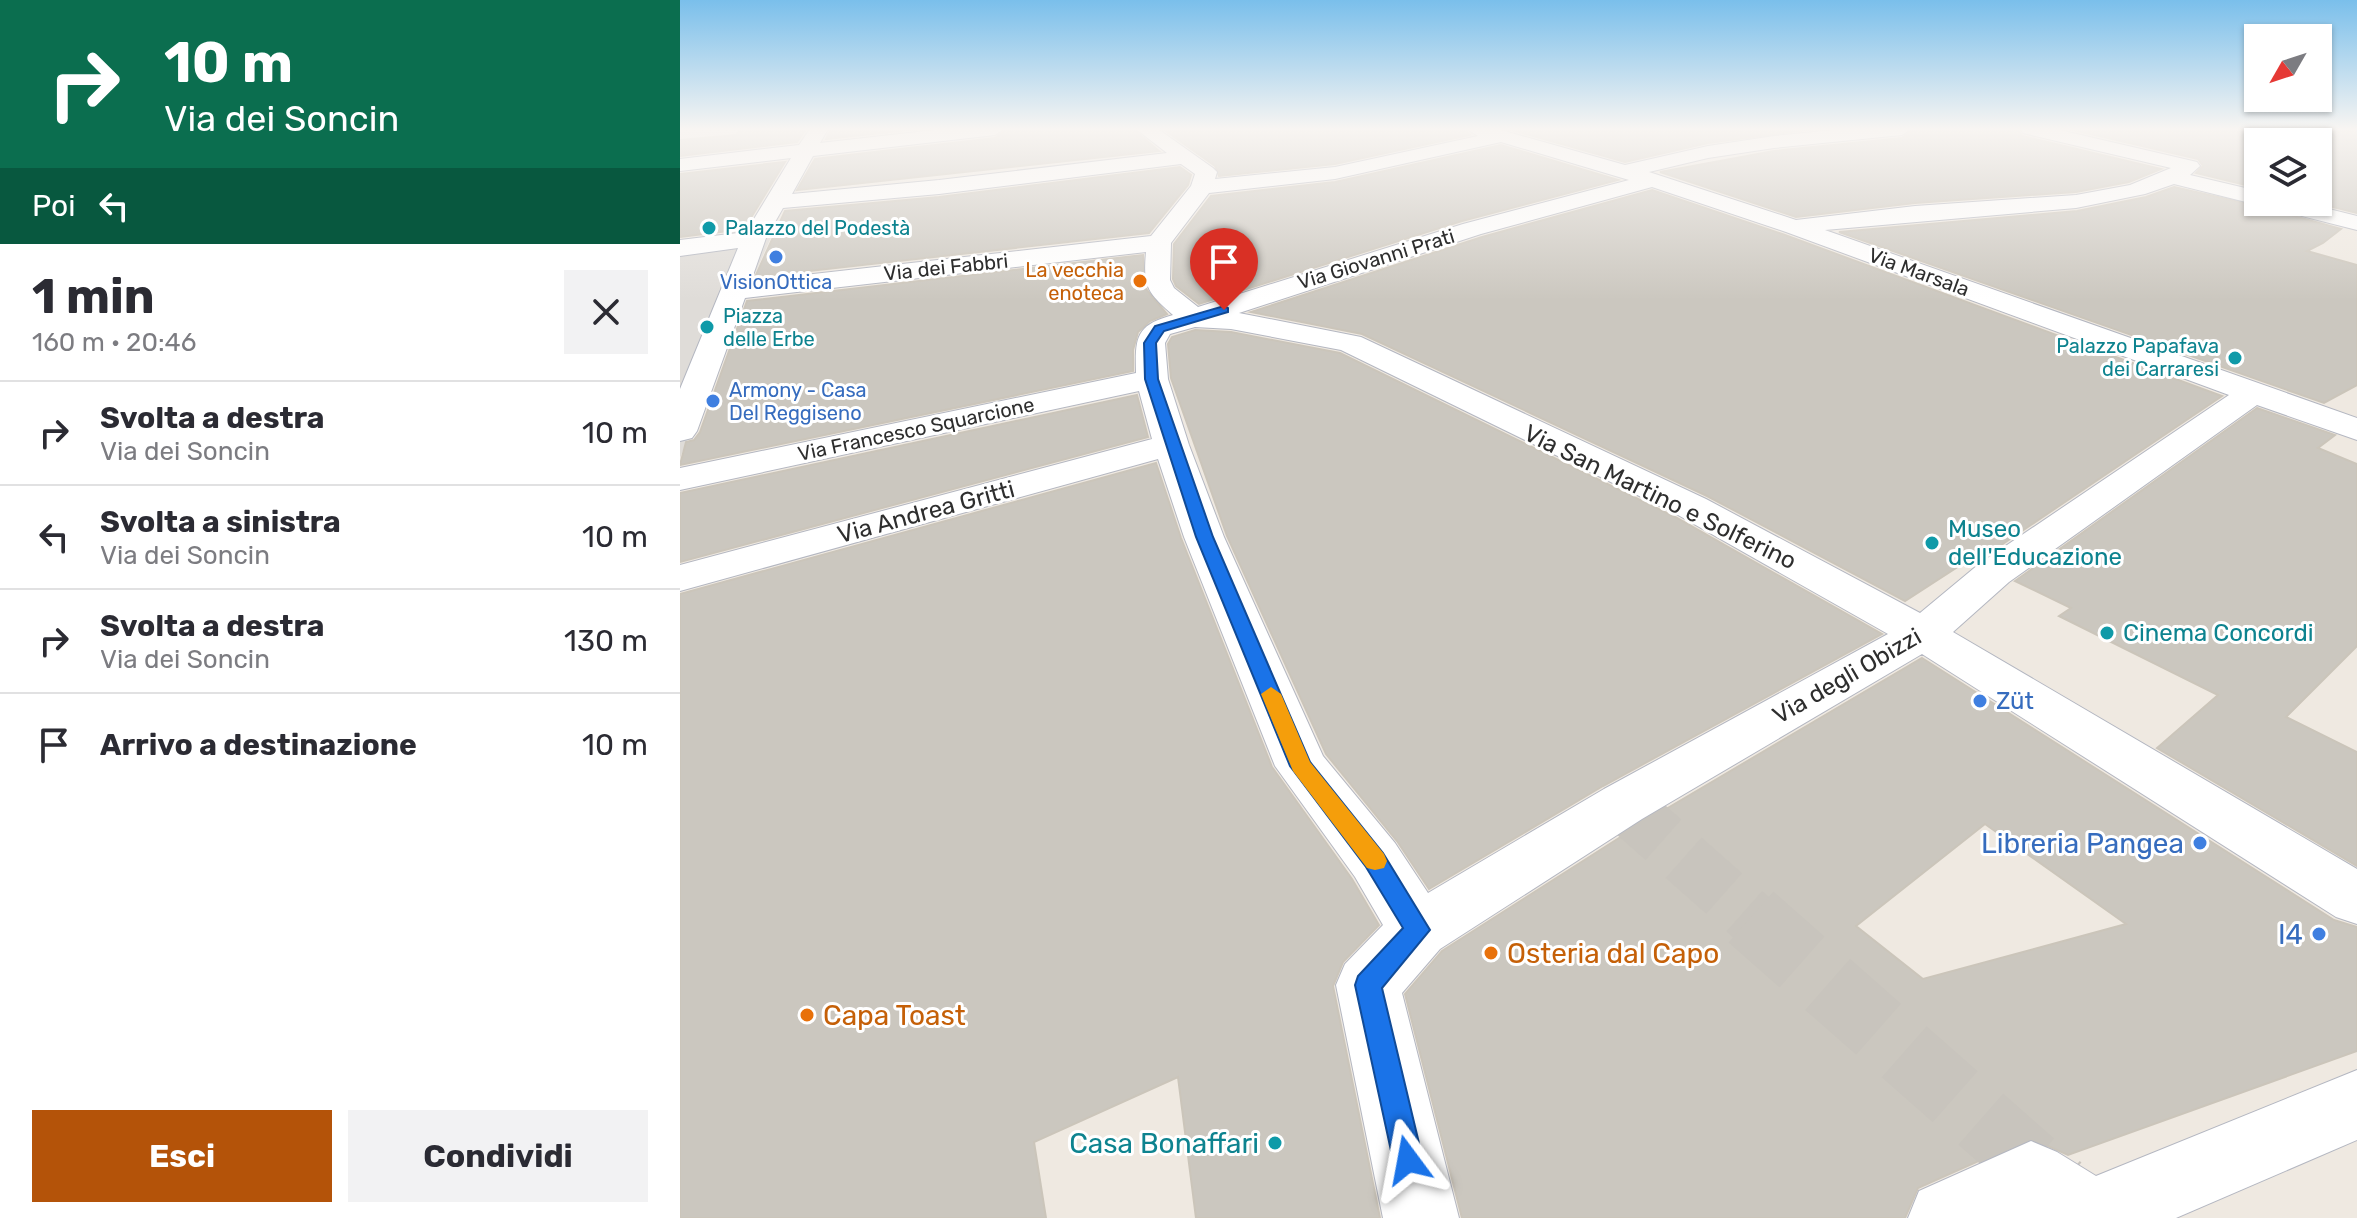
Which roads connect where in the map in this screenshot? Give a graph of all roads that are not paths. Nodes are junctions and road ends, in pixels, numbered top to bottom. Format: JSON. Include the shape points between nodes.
{"nodes":[{"id":1,"x":784,"y":186,"type":"edge"},
{"id":2,"x":949,"y":186,"type":"edge"},
{"id":3,"x":1213,"y":186,"type":"edge"},
{"id":4,"x":1631,"y":186,"type":"edge"},
{"id":5,"x":1671,"y":186,"type":"edge"},
{"id":6,"x":2150,"y":186,"type":"edge"},
{"id":7,"x":2209,"y":186,"type":"edge"},
{"id":8,"x":1202,"y":187,"type":"joint"},
{"id":9,"x":2244,"y":195,"type":"edge"},
{"id":10,"x":774,"y":202,"type":"junction"},
{"id":11,"x":2329,"y":216,"type":"edge"},
{"id":12,"x":2357,"y":223,"type":"edge"},
{"id":13,"x":1794,"y":227,"type":"junction"},
{"id":14,"x":754,"y":238,"type":"junction"},
{"id":15,"x":1159,"y":243,"type":"junction"},
{"id":16,"x":680,"y":248,"type":"edge"},
{"id":17,"x":734,"y":291,"type":"junction"},
{"id":18,"x":1194,"y":318,"type":"junction"},
{"id":19,"x":1152,"y":379,"type":"junction"},
{"id":20,"x":2256,"y":391,"type":"junction"},
{"id":21,"x":2357,"y":430,"type":"edge"},
{"id":22,"x":680,"y":431,"type":"edge"},
{"id":23,"x":1171,"y":445,"type":"junction"},
{"id":24,"x":680,"y":479,"type":"edge"},
{"id":25,"x":680,"y":578,"type":"edge"},
{"id":26,"x":1923,"y":634,"type":"junction"},
{"id":27,"x":2357,"y":899,"type":"edge"},
{"id":28,"x":1418,"y":930,"type":"junction"},
{"id":29,"x":2357,"y":1105,"type":"edge"},
{"id":30,"x":2088,"y":1217,"type":"edge"},
{"id":31,"x":1421,"y":1218,"type":"edge"},
{"id":32,"x":1946,"y":1218,"type":"edge"}],
"edges":[{"from":1,"to":10,"type":"street"},
{"from":2,"to":10,"type":"street"},
{"from":3,"to":8,"type":"street"},
{"from":4,"to":18,"type":"street","name":"Via Giovanni Prati","via":[[1472,229]]},
{"from":5,"to":13,"type":"street","name":"Via Marsala"},
{"from":6,"to":13,"type":"street","via":[[2131,193]]},
{"from":7,"to":9,"type":"street"},
{"from":8,"to":15,"type":"street"},
{"from":10,"to":14,"type":"street"},
{"from":11,"to":12,"type":"street"},
{"from":13,"to":20,"type":"street","name":"Via Marsala"},
{"from":14,"to":16,"type":"street"},
{"from":14,"to":17,"type":"street"},
{"from":15,"to":17,"type":"street","name":"Via dei Fabbri"},
{"from":15,"to":18,"type":"street","via":[[1157,280],[1163,292]]},
{"from":17,"to":22,"type":"street"},
{"from":18,"to":19,"type":"street","name":"Via Giovanni Prati","via":[[1159,328],[1150,343]]},
{"from":18,"to":26,"type":"street","name":"Via San Martino e Solferino","via":[[1350,343],[1692,507]]},
{"from":19,"to":23,"type":"street","name":"Via Giovanni Prati"},
{"from":19,"to":24,"type":"street","name":"Via Francesco Squarcione"},
{"from":20,"to":21,"type":"street","name":"Via Marsala"},
{"from":20,"to":26,"type":"street","name":"Via degli Obizzi","via":[[1994,573]]},
{"from":23,"to":25,"type":"street","name":"Via Andrea Gritti"},
{"from":23,"to":28,"type":"street","name":"Via Giovanni Prati","via":[[1301,766],[1375,860]]},
{"from":26,"to":27,"type":"street","name":"Via San Martino e Solferino"},
{"from":26,"to":28,"type":"street","name":"Via degli Obizzi","via":[[1623,804]]},
{"from":28,"to":31,"type":"street","name":"Via degli Obizzi","via":[[1368,985]]},
{"from":29,"to":30,"type":"street"},
{"from":30,"to":32,"type":"street","via":[[2031,1178]]}]}
